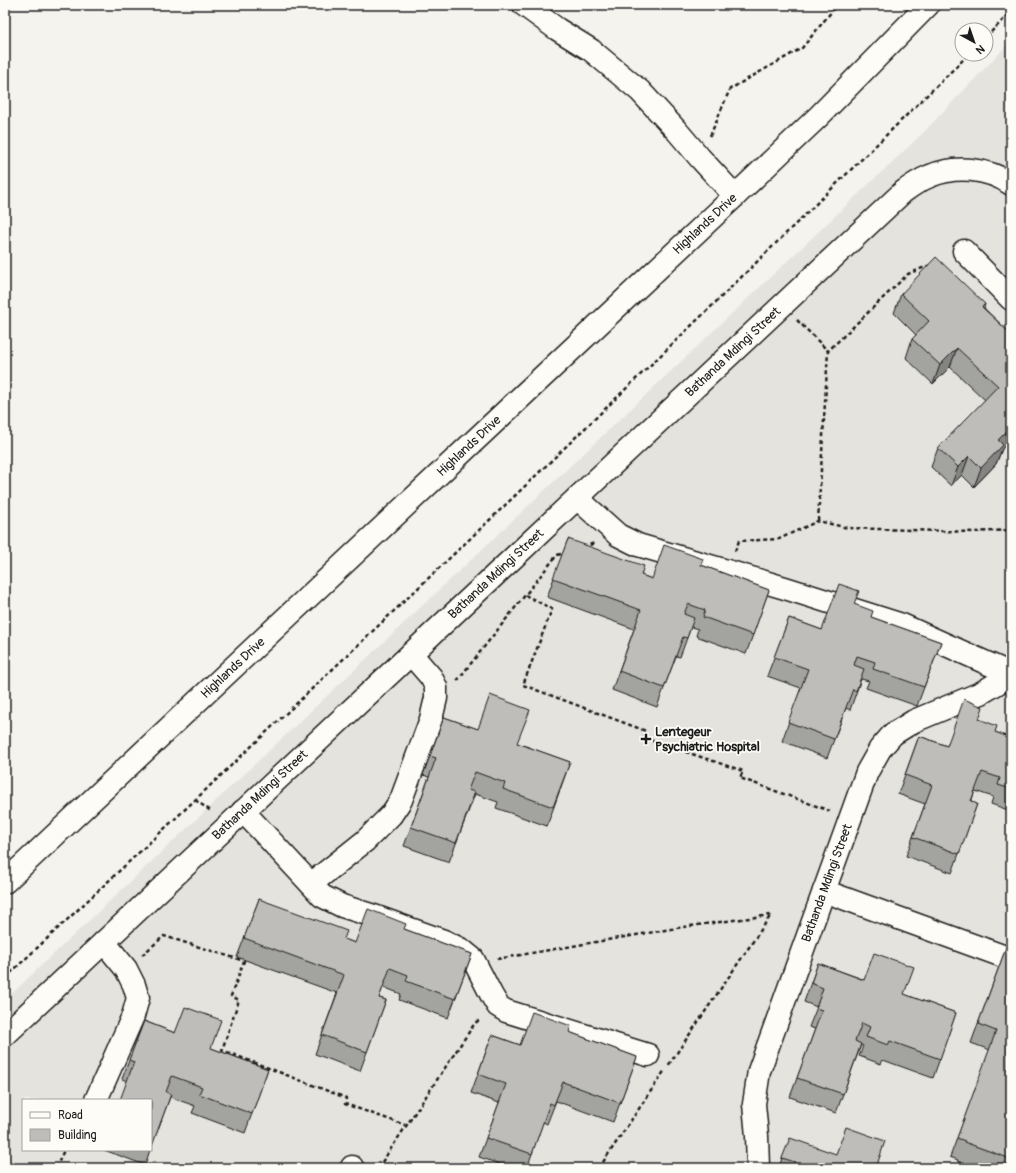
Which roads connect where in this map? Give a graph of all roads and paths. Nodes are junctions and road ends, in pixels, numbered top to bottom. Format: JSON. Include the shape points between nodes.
{"nodes":[{"id":1,"x":524,"y":5,"type":"edge"},
{"id":2,"x":837,"y":5,"type":"edge"},
{"id":3,"x":928,"y":5,"type":"edge"},
{"id":4,"x":1011,"y":12,"type":"edge"},
{"id":5,"x":994,"y":29,"type":"edge"},
{"id":6,"x":961,"y":62,"type":"edge"},
{"id":7,"x":700,"y":158,"type":"junction"},
{"id":8,"x":1011,"y":184,"type":"edge"},
{"id":9,"x":735,"y":196,"type":"junction"},
{"id":10,"x":964,"y":251,"type":"joint"},
{"id":11,"x":1011,"y":299,"type":"edge"},
{"id":12,"x":783,"y":305,"type":"junction"},
{"id":13,"x":828,"y":351,"type":"junction"},
{"id":14,"x":577,"y":498,"type":"junction"},
{"id":15,"x":818,"y":521,"type":"junction"},
{"id":16,"x":1011,"y":530,"type":"edge"},
{"id":17,"x":618,"y":535,"type":"junction"},
{"id":18,"x":578,"y":548,"type":"edge"},
{"id":19,"x":571,"y":551,"type":"edge"},
{"id":20,"x":726,"y":571,"type":"junction"},
{"id":21,"x":525,"y":595,"type":"junction"},
{"id":22,"x":411,"y":654,"type":"junction"},
{"id":23,"x":1011,"y":675,"type":"edge"},
{"id":24,"x":431,"y":677,"type":"junction"},
{"id":25,"x":243,"y":811,"type":"junction"},
{"id":26,"x":850,"y":818,"type":"junction"},
{"id":27,"x":5,"y":882,"type":"edge"},
{"id":28,"x":310,"y":884,"type":"junction"},
{"id":29,"x":824,"y":891,"type":"junction"},
{"id":30,"x":104,"y":942,"type":"junction"},
{"id":31,"x":1011,"y":959,"type":"edge"},
{"id":32,"x":126,"y":969,"type":"junction"},
{"id":33,"x":481,"y":975,"type":"junction"},
{"id":34,"x":5,"y":978,"type":"edge"},
{"id":35,"x":498,"y":1006,"type":"junction"},
{"id":36,"x":5,"y":1035,"type":"edge"},
{"id":37,"x":648,"y":1055,"type":"dead end"},
{"id":38,"x":96,"y":1099,"type":"edge"},
{"id":39,"x":405,"y":1125,"type":"junction"},
{"id":40,"x":64,"y":1151,"type":"edge"},
{"id":41,"x":56,"y":1168,"type":"edge"},
{"id":42,"x":378,"y":1168,"type":"edge"},
{"id":43,"x":598,"y":1168,"type":"edge"},
{"id":44,"x":758,"y":1168,"type":"edge"}],
"edges":[{"from":1,"to":7,"type":"street","via":[[591,50],[640,92]]},
{"from":2,"to":7,"type":"path","via":[[802,48],[730,90]]},
{"from":3,"to":9,"type":"street","name":"Highlands Drive","via":[[819,116]]},
{"from":4,"to":5,"type":"path"},
{"from":6,"to":34,"type":"path","via":[[508,502]]},
{"from":7,"to":9,"type":"street"},
{"from":8,"to":12,"type":"street","name":"Bathanda Mdingi Street","via":[[978,170],[962,169],[930,175],[903,192]]},
{"from":9,"to":27,"type":"street","name":"Highlands Drive"},
{"from":10,"to":11,"type":"street"},
{"from":10,"to":13,"type":"path","via":[[908,274]]},
{"from":12,"to":13,"type":"path"},
{"from":12,"to":14,"type":"street","name":"Bathanda Mdingi Street"},
{"from":13,"to":15,"type":"path"},
{"from":14,"to":17,"type":"street"},
{"from":14,"to":22,"type":"street","name":"Bathanda Mdingi Street"},
{"from":15,"to":16,"type":"path","via":[[848,528],[973,532]]},
{"from":15,"to":20,"type":"path","via":[[779,539],[739,541]]},
{"from":17,"to":18,"type":"path"},
{"from":17,"to":20,"type":"street","via":[[638,545]]},
{"from":19,"to":21,"type":"path","via":[[557,555]]},
{"from":20,"to":23,"type":"street","via":[[902,625]]},
{"from":21,"to":24,"type":"path","via":[[455,684]]},
{"from":21,"to":26,"type":"path","via":[[552,609],[523,685],[646,731],[644,738],[743,771],[740,778]]},
{"from":22,"to":24,"type":"street"},
{"from":22,"to":25,"type":"street","name":"Bathanda Mdingi Street"},
{"from":23,"to":26,"type":"street","name":"Bathanda Mdingi Street","via":[[981,692],[914,721],[893,734],[880,749],[867,772]]},
{"from":24,"to":28,"type":"street","via":[[436,687],[436,698],[401,800],[391,815],[365,841]]},
{"from":25,"to":28,"type":"street"},
{"from":25,"to":30,"type":"street","name":"Bathanda Mdingi Street"},
{"from":26,"to":29,"type":"street","name":"Bathanda Mdingi Street"},
{"from":28,"to":33,"type":"street","via":[[322,896],[342,906],[444,941],[462,950],[473,958]]},
{"from":29,"to":31,"type":"street"},
{"from":29,"to":44,"type":"street","name":"Bathanda Mdingi Street","via":[[759,1071],[754,1104]]},
{"from":30,"to":32,"type":"street"},
{"from":30,"to":36,"type":"street","name":"Bathanda Mdingi Street"},
{"from":32,"to":38,"type":"street","via":[[138,998],[133,1016]]},
{"from":32,"to":39,"type":"path","via":[[164,936],[244,961],[231,996],[240,1000],[222,1050],[346,1098],[345,1104]]},
{"from":33,"to":35,"type":"street"},
{"from":33,"to":43,"type":"path","via":[[494,960],[683,927],[771,915]]},
{"from":35,"to":37,"type":"street","via":[[514,1014]]},
{"from":35,"to":39,"type":"path","via":[[475,1023]]},
{"from":39,"to":42,"type":"path"},
{"from":40,"to":41,"type":"path"}]}
